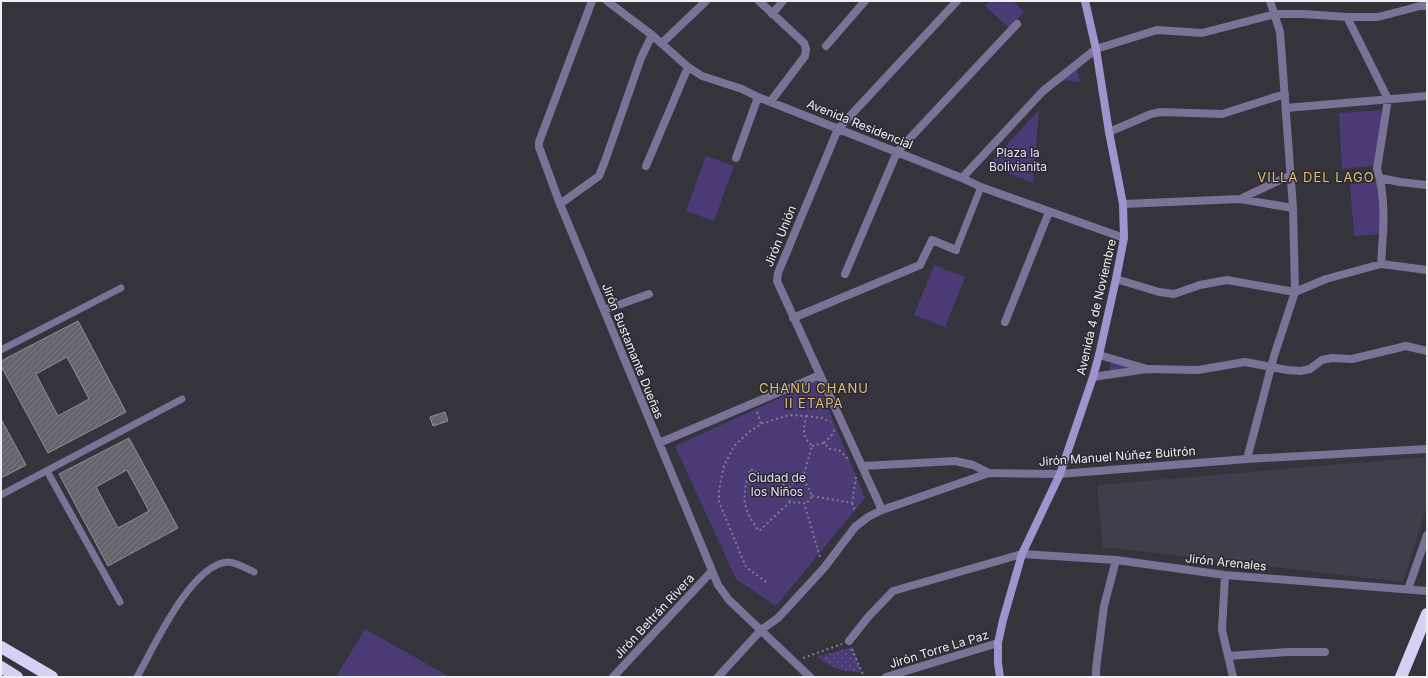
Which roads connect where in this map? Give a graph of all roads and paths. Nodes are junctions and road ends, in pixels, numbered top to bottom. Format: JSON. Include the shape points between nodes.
{"nodes":[{"id":1,"x":592,"y":1,"type":"edge"},
{"id":2,"x":606,"y":1,"type":"edge"},
{"id":3,"x":706,"y":1,"type":"edge"},
{"id":4,"x":758,"y":1,"type":"edge"},
{"id":5,"x":783,"y":1,"type":"edge"},
{"id":6,"x":865,"y":1,"type":"edge"},
{"id":7,"x":957,"y":1,"type":"edge"},
{"id":8,"x":1084,"y":1,"type":"edge"},
{"id":9,"x":1270,"y":1,"type":"edge"},
{"id":10,"x":1427,"y":6,"type":"edge"},
{"id":11,"x":772,"y":14,"type":"junction"},
{"id":12,"x":1275,"y":14,"type":"junction"},
{"id":13,"x":1347,"y":18,"type":"junction"},
{"id":14,"x":1017,"y":24,"type":"dead end"},
{"id":15,"x":652,"y":35,"type":"junction"},
{"id":16,"x":662,"y":43,"type":"junction"},
{"id":17,"x":826,"y":46,"type":"dead end"},
{"id":18,"x":1096,"y":49,"type":"junction"},
{"id":19,"x":688,"y":66,"type":"junction"},
{"id":20,"x":1284,"y":94,"type":"junction"},
{"id":21,"x":1427,"y":96,"type":"edge"},
{"id":22,"x":758,"y":97,"type":"junction"},
{"id":23,"x":1388,"y":99,"type":"junction"},
{"id":24,"x":771,"y":101,"type":"junction"},
{"id":25,"x":1286,"y":108,"type":"junction"},
{"id":26,"x":838,"y":129,"type":"junction"},
{"id":27,"x":1109,"y":132,"type":"junction"},
{"id":28,"x":897,"y":152,"type":"junction"},
{"id":29,"x":736,"y":158,"type":"dead end"},
{"id":30,"x":646,"y":166,"type":"dead end"},
{"id":31,"x":1291,"y":175,"type":"junction"},
{"id":32,"x":962,"y":178,"type":"junction"},
{"id":33,"x":1380,"y":178,"type":"junction"},
{"id":34,"x":1427,"y":185,"type":"edge"},
{"id":35,"x":982,"y":187,"type":"junction"},
{"id":36,"x":1240,"y":199,"type":"junction"},
{"id":37,"x":560,"y":204,"type":"junction"},
{"id":38,"x":1123,"y":204,"type":"junction"},
{"id":39,"x":1293,"y":208,"type":"junction"},
{"id":40,"x":1049,"y":212,"type":"junction"},
{"id":41,"x":1124,"y":238,"type":"junction"},
{"id":42,"x":956,"y":250,"type":"joint"},
{"id":43,"x":1381,"y":264,"type":"junction"},
{"id":44,"x":1427,"y":270,"type":"edge"},
{"id":45,"x":845,"y":274,"type":"dead end"},
{"id":46,"x":1116,"y":279,"type":"junction"},
{"id":47,"x":121,"y":288,"type":"dead end"},
{"id":48,"x":1295,"y":292,"type":"junction"},
{"id":49,"x":649,"y":294,"type":"dead end"},
{"id":50,"x":604,"y":310,"type":"junction"},
{"id":51,"x":793,"y":318,"type":"junction"},
{"id":52,"x":1006,"y":322,"type":"dead end"},
{"id":53,"x":1,"y":350,"type":"edge"},
{"id":54,"x":1427,"y":351,"type":"edge"},
{"id":55,"x":1099,"y":355,"type":"junction"},
{"id":56,"x":1272,"y":366,"type":"junction"},
{"id":57,"x":1147,"y":369,"type":"junction"},
{"id":58,"x":820,"y":375,"type":"junction"},
{"id":59,"x":1093,"y":377,"type":"junction"},
{"id":60,"x":182,"y":399,"type":"dead end"},
{"id":61,"x":755,"y":409,"type":"dead end"},
{"id":62,"x":806,"y":416,"type":"junction"},
{"id":63,"x":832,"y":422,"type":"dead end"},
{"id":64,"x":762,"y":424,"type":"junction"},
{"id":65,"x":838,"y":424,"type":"dead end"},
{"id":66,"x":659,"y":443,"type":"junction"},
{"id":67,"x":824,"y":444,"type":"junction"},
{"id":68,"x":812,"y":446,"type":"junction"},
{"id":69,"x":1427,"y":449,"type":"edge"},
{"id":70,"x":1247,"y":459,"type":"junction"},
{"id":71,"x":850,"y":461,"type":"dead end"},
{"id":72,"x":863,"y":466,"type":"junction"},
{"id":73,"x":47,"y":470,"type":"junction"},
{"id":74,"x":856,"y":472,"type":"dead end"},
{"id":75,"x":989,"y":473,"type":"junction"},
{"id":76,"x":1060,"y":474,"type":"junction"},
{"id":77,"x":802,"y":481,"type":"junction"},
{"id":78,"x":789,"y":487,"type":"junction"},
{"id":79,"x":1,"y":495,"type":"edge"},
{"id":80,"x":812,"y":496,"type":"junction"},
{"id":81,"x":790,"y":502,"type":"junction"},
{"id":82,"x":804,"y":503,"type":"junction"},
{"id":83,"x":852,"y":503,"type":"junction"},
{"id":84,"x":882,"y":510,"type":"junction"},
{"id":85,"x":855,"y":511,"type":"dead end"},
{"id":86,"x":1427,"y":535,"type":"edge"},
{"id":87,"x":1022,"y":554,"type":"junction"},
{"id":88,"x":1116,"y":560,"type":"junction"},
{"id":89,"x":824,"y":568,"type":"junction"},
{"id":90,"x":254,"y":572,"type":"dead end"},
{"id":91,"x":711,"y":572,"type":"junction"},
{"id":92,"x":1225,"y":575,"type":"junction"},
{"id":93,"x":766,"y":582,"type":"dead end"},
{"id":94,"x":1408,"y":589,"type":"junction"},
{"id":95,"x":1427,"y":592,"type":"edge"},
{"id":96,"x":120,"y":602,"type":"dead end"},
{"id":97,"x":1427,"y":614,"type":"edge"},
{"id":98,"x":761,"y":630,"type":"junction"},
{"id":99,"x":849,"y":641,"type":"junction"},
{"id":100,"x":998,"y":643,"type":"junction"},
{"id":101,"x":1,"y":647,"type":"edge"},
{"id":102,"x":1325,"y":652,"type":"dead end"},
{"id":103,"x":1228,"y":656,"type":"junction"},
{"id":104,"x":794,"y":661,"type":"junction"},
{"id":105,"x":1,"y":667,"type":"edge"},
{"id":106,"x":908,"y":674,"type":"edge"},
{"id":107,"x":17,"y":677,"type":"edge"},
{"id":108,"x":52,"y":677,"type":"edge"},
{"id":109,"x":137,"y":677,"type":"edge"},
{"id":110,"x":613,"y":677,"type":"edge"},
{"id":111,"x":718,"y":677,"type":"edge"},
{"id":112,"x":810,"y":677,"type":"edge"},
{"id":113,"x":864,"y":677,"type":"edge"},
{"id":114,"x":886,"y":677,"type":"edge"},
{"id":115,"x":1000,"y":677,"type":"edge"},
{"id":116,"x":1096,"y":677,"type":"edge"},
{"id":117,"x":1233,"y":677,"type":"edge"},
{"id":118,"x":1401,"y":677,"type":"edge"}],
"edges":[{"from":1,"to":37,"type":"street","name":"Jirón Bustamante Dueñas","via":[[539,142]]},
{"from":2,"to":15,"type":"street","name":"Avenida Residencial"},
{"from":3,"to":16,"type":"street"},
{"from":4,"to":11,"type":"street"},
{"from":5,"to":11,"type":"street"},
{"from":6,"to":17,"type":"street"},
{"from":7,"to":26,"type":"street","name":"Jirón Unión"},
{"from":8,"to":18,"type":"street","name":"Avenida 4 de Noviembre"},
{"from":9,"to":12,"type":"street"},
{"from":10,"to":13,"type":"street","via":[[1378,17]]},
{"from":11,"to":24,"type":"street","via":[[804,43],[806,50],[805,56]]},
{"from":12,"to":13,"type":"street"},
{"from":12,"to":18,"type":"street","via":[[1202,33],[1157,30]]},
{"from":12,"to":20,"type":"street","via":[[1280,32]]},
{"from":13,"to":23,"type":"street"},
{"from":14,"to":28,"type":"street"},
{"from":15,"to":16,"type":"street","name":"Avenida Residencial"},
{"from":15,"to":37,"type":"street","via":[[641,58],[598,176]]},
{"from":16,"to":19,"type":"street","name":"Avenida Residencial"},
{"from":18,"to":27,"type":"street","name":"Avenida 4 de Noviembre"},
{"from":18,"to":32,"type":"street","via":[[1043,91]]},
{"from":19,"to":22,"type":"street","name":"Avenida Residencial","via":[[702,76]]},
{"from":19,"to":30,"type":"street"},
{"from":20,"to":25,"type":"street"},
{"from":20,"to":27,"type":"street","via":[[1222,114],[1151,114]]},
{"from":21,"to":23,"type":"street"},
{"from":22,"to":24,"type":"street","name":"Avenida Residencial"},
{"from":22,"to":29,"type":"street"},
{"from":23,"to":25,"type":"street"},
{"from":23,"to":33,"type":"street","via":[[1377,169]]},
{"from":24,"to":26,"type":"street","name":"Avenida Residencial"},
{"from":25,"to":31,"type":"street"},
{"from":26,"to":28,"type":"street","name":"Avenida Residencial"},
{"from":26,"to":51,"type":"street","name":"Jirón Unión","via":[[778,273],[777,281]]},
{"from":27,"to":38,"type":"street","name":"Avenida 4 de Noviembre"},
{"from":28,"to":32,"type":"street","name":"Avenida Residencial"},
{"from":28,"to":45,"type":"street"},
{"from":31,"to":36,"type":"street"},
{"from":31,"to":39,"type":"street"},
{"from":32,"to":35,"type":"street","name":"Avenida Residencial"},
{"from":33,"to":34,"type":"street"},
{"from":33,"to":43,"type":"street","via":[[1384,223]]},
{"from":35,"to":40,"type":"street","name":"Avenida Residencial"},
{"from":35,"to":42,"type":"lane"},
{"from":36,"to":38,"type":"street"},
{"from":36,"to":39,"type":"street"},
{"from":37,"to":50,"type":"street","name":"Jirón Bustamante Dueñas"},
{"from":38,"to":41,"type":"street","name":"Avenida 4 de Noviembre"},
{"from":39,"to":48,"type":"street"},
{"from":40,"to":41,"type":"street","name":"Avenida Residencial"},
{"from":40,"to":52,"type":"street"},
{"from":41,"to":46,"type":"street","name":"Avenida 4 de Noviembre"},
{"from":42,"to":51,"type":"street","via":[[932,240],[920,265]]},
{"from":43,"to":44,"type":"street"},
{"from":43,"to":48,"type":"street","via":[[1326,279]]},
{"from":46,"to":48,"type":"street","via":[[1174,294],[1200,285],[1227,280]]},
{"from":46,"to":55,"type":"street","name":"Avenida 4 de Noviembre"},
{"from":47,"to":53,"type":"lane"},
{"from":48,"to":56,"type":"street"},
{"from":49,"to":50,"type":"street"},
{"from":50,"to":66,"type":"street","name":"Jirón Bustamante Dueñas"},
{"from":51,"to":58,"type":"street","name":"Jirón Unión"},
{"from":54,"to":56,"type":"street","via":[[1406,346],[1352,359],[1322,360],[1310,369],[1301,371]]},
{"from":55,"to":57,"type":"street"},
{"from":55,"to":59,"type":"street","name":"Avenida 4 de Noviembre"},
{"from":56,"to":57,"type":"street","via":[[1245,362],[1198,370]]},
{"from":56,"to":70,"type":"street"},
{"from":57,"to":59,"type":"street"},
{"from":58,"to":66,"type":"street"},
{"from":58,"to":72,"type":"street","name":"Jirón Unión"},
{"from":59,"to":76,"type":"street","name":"Avenida 4 de Noviembre"},
{"from":60,"to":73,"type":"lane"},
{"from":61,"to":64,"type":"path"},
{"from":62,"to":63,"type":"path"},
{"from":62,"to":64,"type":"path","via":[[789,415]]},
{"from":62,"to":68,"type":"path","via":[[805,439]]},
{"from":64,"to":93,"type":"path","via":[[734,446],[724,466],[719,502],[746,567]]},
{"from":65,"to":67,"type":"path"},
{"from":66,"to":91,"type":"street","name":"Jirón Bustamante Dueñas"},
{"from":67,"to":68,"type":"path"},
{"from":67,"to":71,"type":"path","via":[[830,449],[839,450]]},
{"from":68,"to":77,"type":"path"},
{"from":69,"to":70,"type":"street","name":"Jirón Manuel Núñez Buitrón"},
{"from":70,"to":76,"type":"street","name":"Jirón Manuel Núñez Buitrón"},
{"from":72,"to":75,"type":"street","via":[[955,461],[973,465]]},
{"from":72,"to":84,"type":"street","name":"Jirón Unión"},
{"from":73,"to":79,"type":"lane"},
{"from":73,"to":96,"type":"lane"},
{"from":74,"to":83,"type":"path"},
{"from":75,"to":76,"type":"street","name":"Jirón Manuel Núñez Buitrón"},
{"from":75,"to":84,"type":"street","name":"Jirón Manuel Núñez Buitrón"},
{"from":76,"to":87,"type":"street","name":"Avenida 4 de Noviembre"},
{"from":77,"to":78,"type":"path"},
{"from":77,"to":80,"type":"path","via":[[808,486]]},
{"from":78,"to":81,"type":"path"},
{"from":78,"to":81,"type":"path","via":[[750,469],[744,489],[744,506],[759,531]]},
{"from":80,"to":82,"type":"path"},
{"from":80,"to":83,"type":"path"},
{"from":81,"to":82,"type":"path"},
{"from":82,"to":89,"type":"path"},
{"from":83,"to":85,"type":"path"},
{"from":84,"to":89,"type":"street","name":"Jirón Manuel Núñez Buitrón","via":[[855,527]]},
{"from":86,"to":94,"type":"street"},
{"from":87,"to":88,"type":"street","name":"Jirón Arenales"},
{"from":87,"to":99,"type":"street","name":"Jirón Arenales","via":[[893,591]]},
{"from":87,"to":100,"type":"street","name":"Avenida 4 de Noviembre"},
{"from":88,"to":92,"type":"street","name":"Jirón Arenales"},
{"from":88,"to":116,"type":"street","via":[[1104,606]]},
{"from":89,"to":98,"type":"street","name":"Jirón Manuel Núñez Buitrón","via":[[778,618]]},
{"from":90,"to":109,"type":"lane","via":[[229,562],[215,565],[203,574],[179,601]]},
{"from":91,"to":98,"type":"street","name":"Jirón Bustamante Dueñas","via":[[729,600]]},
{"from":91,"to":110,"type":"street","name":"Jirón Beltrán Rivera"},
{"from":92,"to":94,"type":"street","name":"Jirón Arenales"},
{"from":92,"to":103,"type":"street","via":[[1222,630]]},
{"from":94,"to":95,"type":"street","name":"Jirón Arenales"},
{"from":97,"to":118,"type":"highway"},
{"from":98,"to":104,"type":"street","name":"Jirón Bustamante Dueñas"},
{"from":98,"to":111,"type":"street","name":"Jirón Manuel Núñez Buitrón"},
{"from":99,"to":104,"type":"path"},
{"from":99,"to":113,"type":"path"},
{"from":100,"to":106,"type":"street","name":"Jirón Torre La Paz"},
{"from":100,"to":115,"type":"street","name":"Avenida 4 de Noviembre"},
{"from":101,"to":108,"type":"highway"},
{"from":102,"to":103,"type":"street"},
{"from":103,"to":117,"type":"street"},
{"from":104,"to":112,"type":"street","name":"Jirón Bustamante Dueñas"},
{"from":105,"to":107,"type":"highway"},
{"from":106,"to":114,"type":"street","name":"Jirón Torre La Paz"}]}
